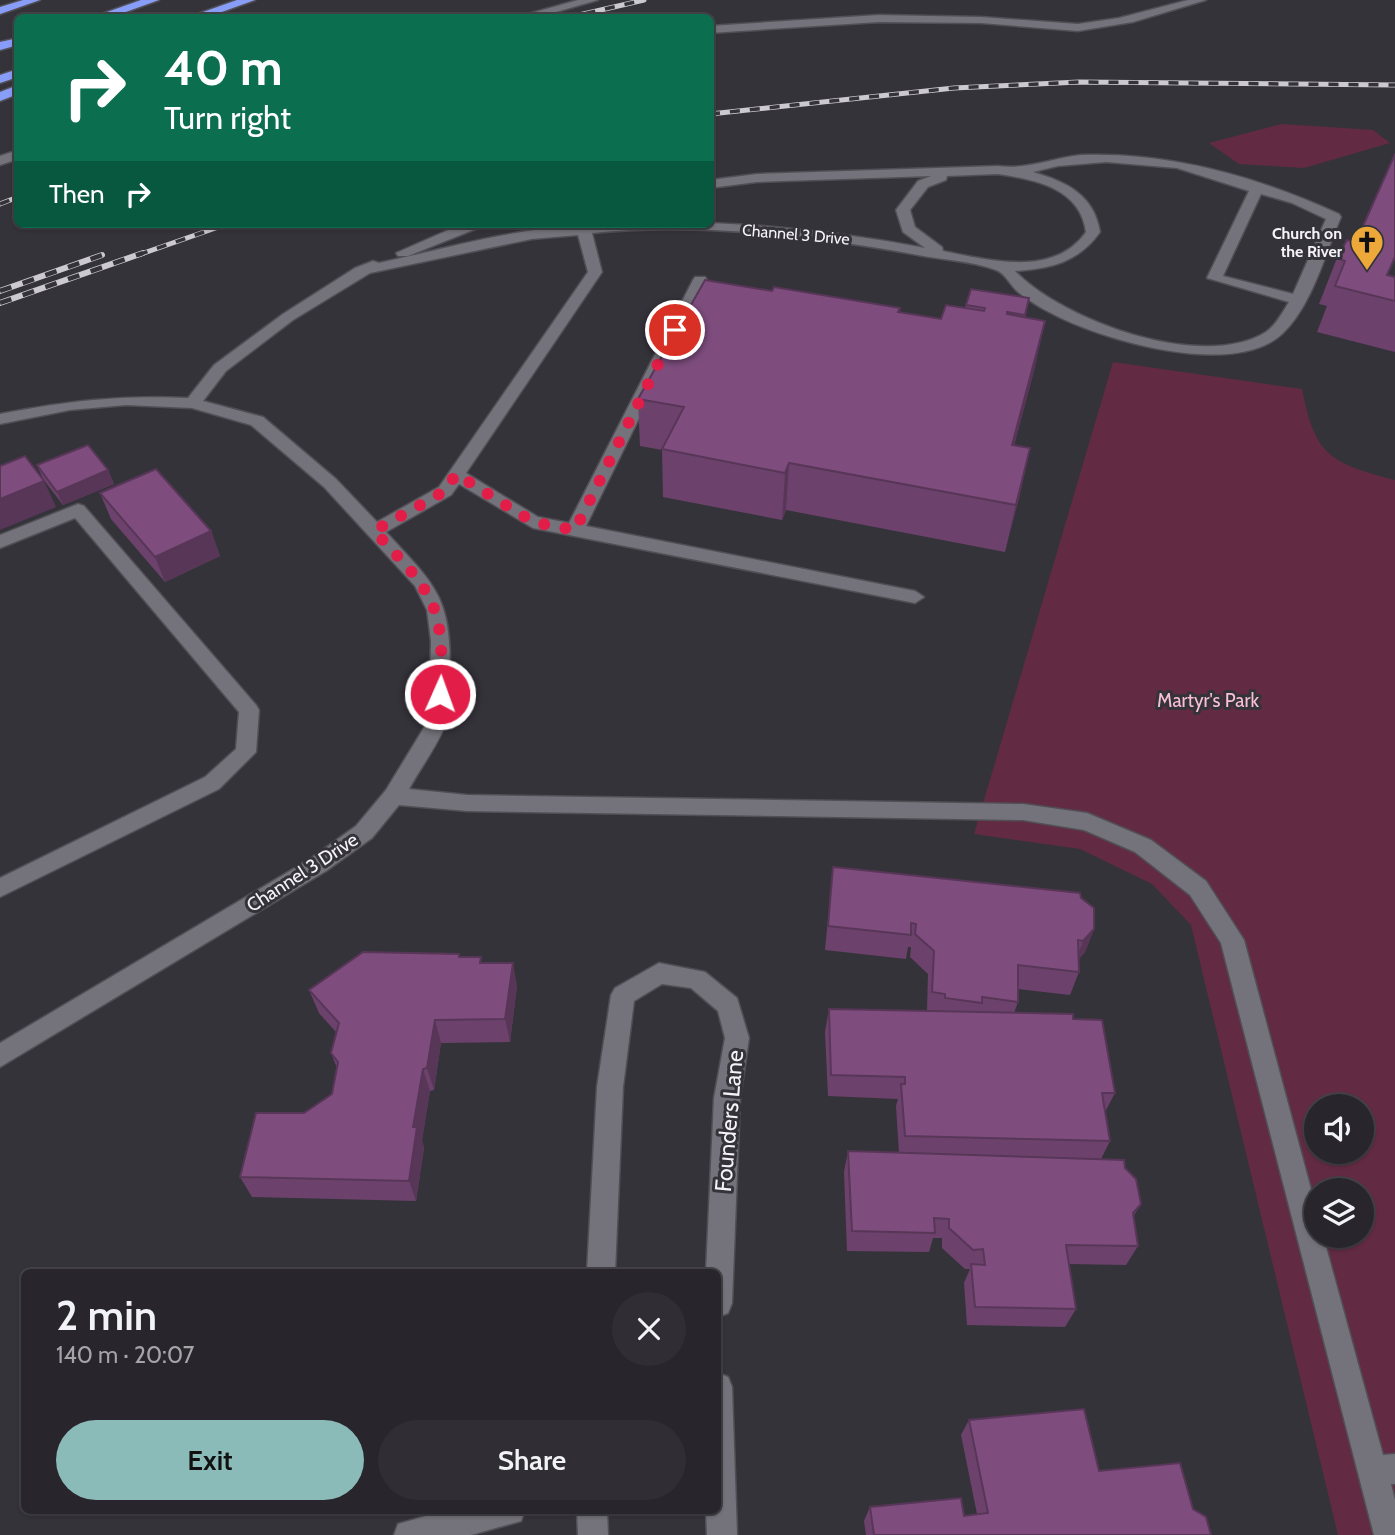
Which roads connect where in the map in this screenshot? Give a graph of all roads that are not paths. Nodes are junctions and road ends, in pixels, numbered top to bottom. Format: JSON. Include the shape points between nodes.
{"nodes":[{"id":1,"x":34,"y":0,"type":"edge"},
{"id":2,"x":153,"y":0,"type":"edge"},
{"id":3,"x":249,"y":0,"type":"edge"},
{"id":4,"x":592,"y":0,"type":"edge"},
{"id":5,"x":1200,"y":0,"type":"edge"},
{"id":6,"x":0,"y":11,"type":"edge"},
{"id":7,"x":108,"y":14,"type":"edge"},
{"id":8,"x":204,"y":14,"type":"edge"},
{"id":9,"x":535,"y":14,"type":"edge"},
{"id":10,"x":1048,"y":27,"type":"junction"},
{"id":11,"x":714,"y":30,"type":"edge"},
{"id":12,"x":1047,"y":41,"type":"dead end"},
{"id":13,"x":1018,"y":173,"type":"junction"},
{"id":14,"x":950,"y":174,"type":"junction"},
{"id":15,"x":714,"y":183,"type":"edge"},
{"id":16,"x":1257,"y":189,"type":"junction"},
{"id":17,"x":463,"y":228,"type":"edge"},
{"id":18,"x":602,"y":228,"type":"edge"},
{"id":19,"x":714,"y":228,"type":"edge"},
{"id":20,"x":584,"y":230,"type":"junction"},
{"id":21,"x":942,"y":254,"type":"junction"},
{"id":22,"x":1003,"y":267,"type":"junction"},
{"id":23,"x":360,"y":271,"type":"junction"},
{"id":24,"x":700,"y":280,"type":"dead end"},
{"id":25,"x":1297,"y":300,"type":"junction"},
{"id":26,"x":193,"y":403,"type":"junction"},
{"id":27,"x":0,"y":419,"type":"edge"},
{"id":28,"x":452,"y":481,"type":"junction"},
{"id":29,"x":575,"y":530,"type":"junction"},
{"id":30,"x":374,"y":531,"type":"junction"},
{"id":31,"x":0,"y":542,"type":"edge"},
{"id":32,"x":915,"y":597,"type":"dead end"},
{"id":33,"x":394,"y":796,"type":"junction"},
{"id":34,"x":0,"y":888,"type":"edge"},
{"id":35,"x":0,"y":1056,"type":"edge"},
{"id":36,"x":601,"y":1269,"type":"edge"},
{"id":37,"x":719,"y":1269,"type":"edge"},
{"id":38,"x":1384,"y":1470,"type":"edge"},
{"id":39,"x":721,"y":1511,"type":"edge"},
{"id":40,"x":494,"y":1514,"type":"edge"},
{"id":41,"x":592,"y":1514,"type":"edge"},
{"id":42,"x":410,"y":1535,"type":"edge"},
{"id":43,"x":593,"y":1535,"type":"edge"},
{"id":44,"x":722,"y":1535,"type":"edge"},
{"id":45,"x":1389,"y":1535,"type":"edge"}],
"edges":[{"from":1,"to":6,"type":"highway"},
{"from":2,"to":7,"type":"highway"},
{"from":3,"to":8,"type":"highway"},
{"from":4,"to":9,"type":"street"},
{"from":5,"to":10,"type":"street","via":[[1094,26]]},
{"from":10,"to":11,"type":"street","via":[[983,20],[874,20],[783,21]]},
{"from":10,"to":12,"type":"street"},
{"from":13,"to":14,"type":"street","name":"Channel 3 Drive"},
{"from":13,"to":16,"type":"street","via":[[1048,163],[1162,163],[1196,168]]},
{"from":13,"to":22,"type":"street","name":"Channel 3 Drive","via":[[1047,180],[1082,200],[1090,210],[1093,232],[1079,250],[1066,257]]},
{"from":14,"to":15,"type":"street","name":"Channel 3 Drive","via":[[757,178]]},
{"from":14,"to":21,"type":"street","name":"Channel 3 Drive","via":[[923,184],[903,210],[908,229]]},
{"from":16,"to":25,"type":"street","via":[[1334,217]]},
{"from":16,"to":25,"type":"street","via":[[1213,278]]},
{"from":17,"to":23,"type":"street","name":"Channel 3 Drive"},
{"from":18,"to":20,"type":"street","name":"Channel 3 Drive"},
{"from":19,"to":21,"type":"street","name":"Channel 3 Drive","via":[[843,237]]},
{"from":20,"to":23,"type":"street","name":"Channel 3 Drive"},
{"from":20,"to":28,"type":"street","via":[[595,272]]},
{"from":21,"to":22,"type":"street","name":"Channel 3 Drive"},
{"from":22,"to":25,"type":"street","via":[[1023,290],[1047,304],[1123,337],[1160,345],[1243,346],[1279,330]]},
{"from":23,"to":26,"type":"street","name":"Channel 3 Drive","via":[[220,368]]},
{"from":24,"to":29,"type":"street"},
{"from":26,"to":27,"type":"street","name":"Channel 3 Drive","via":[[127,400]]},
{"from":26,"to":30,"type":"street","name":"Channel 3 Drive","via":[[257,421],[330,483]]},
{"from":28,"to":29,"type":"street","via":[[533,522]]},
{"from":28,"to":30,"type":"street"},
{"from":29,"to":32,"type":"street"},
{"from":30,"to":33,"type":"street","name":"Channel 3 Drive","via":[[422,582],[437,610],[441,641],[435,726]]},
{"from":31,"to":34,"type":"street","via":[[78,510],[249,710],[246,751],[212,783]]},
{"from":33,"to":35,"type":"street","name":"Channel 3 Drive","via":[[364,832],[318,865]]},
{"from":33,"to":38,"type":"street","via":[[467,803],[1023,812],[1087,822],[1143,846],[1198,888],[1232,940]]},
{"from":36,"to":37,"type":"street","name":"Founders Lane","via":[[610,1087],[623,995],[659,973],[697,979],[729,1004],[737,1038],[727,1098]]},
{"from":38,"to":45,"type":"street"},
{"from":39,"to":44,"type":"street"},
{"from":40,"to":42,"type":"street"},
{"from":41,"to":43,"type":"street"}]}
